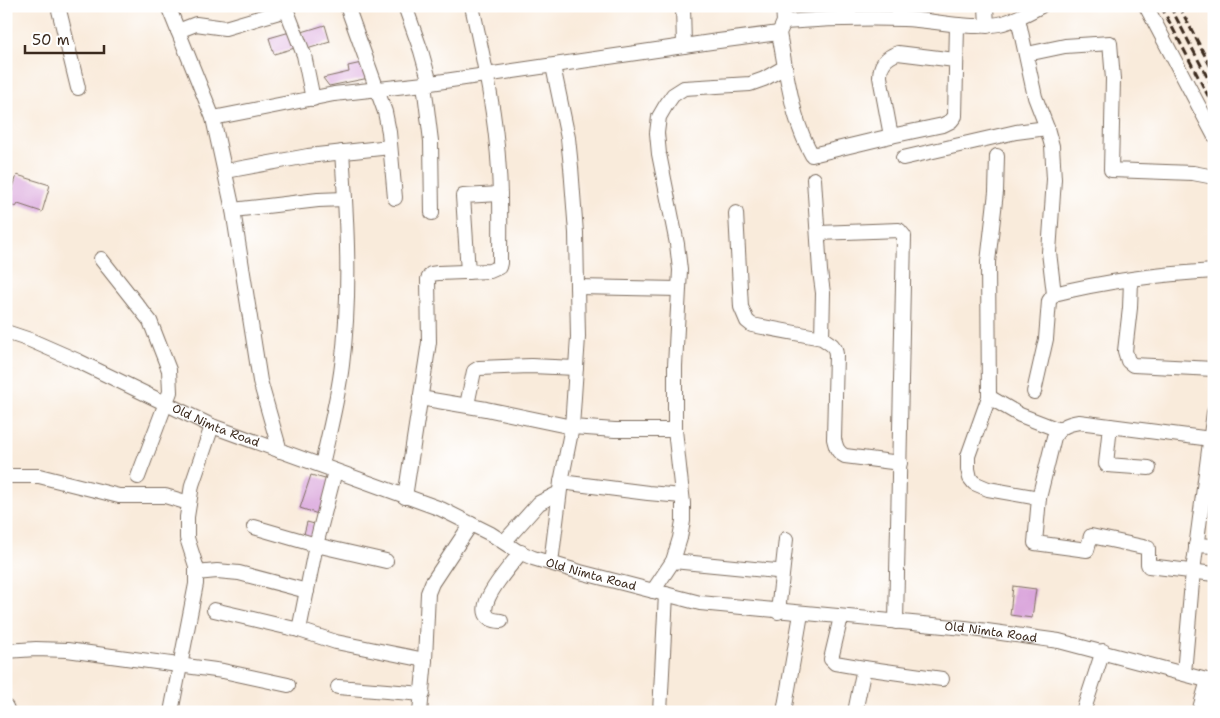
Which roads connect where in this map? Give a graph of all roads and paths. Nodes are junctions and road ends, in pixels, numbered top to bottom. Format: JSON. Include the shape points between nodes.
{"nodes":[{"id":1,"x":58,"y":6,"type":"edge"},
{"id":2,"x":168,"y":6,"type":"edge"},
{"id":3,"x":347,"y":6,"type":"edge"},
{"id":4,"x":405,"y":6,"type":"edge"},
{"id":5,"x":472,"y":6,"type":"edge"},
{"id":6,"x":683,"y":6,"type":"edge"},
{"id":7,"x":783,"y":6,"type":"edge"},
{"id":8,"x":986,"y":6,"type":"edge"},
{"id":9,"x":1041,"y":6,"type":"edge"},
{"id":10,"x":1146,"y":6,"type":"edge"},
{"id":11,"x":286,"y":8,"type":"edge"},
{"id":12,"x":855,"y":13,"type":"edge"},
{"id":13,"x":1018,"y":18,"type":"junction"},
{"id":14,"x":957,"y":25,"type":"junction"},
{"id":15,"x":987,"y":26,"type":"junction"},
{"id":16,"x":782,"y":28,"type":"junction"},
{"id":17,"x":178,"y":31,"type":"junction"},
{"id":18,"x":684,"y":46,"type":"junction"},
{"id":19,"x":1026,"y":54,"type":"junction"},
{"id":20,"x":955,"y":60,"type":"junction"},
{"id":21,"x":553,"y":66,"type":"junction"},
{"id":22,"x":785,"y":67,"type":"junction"},
{"id":23,"x":486,"y":74,"type":"junction"},
{"id":24,"x":427,"y":84,"type":"junction"},
{"id":25,"x":78,"y":88,"type":"dead end"},
{"id":26,"x":378,"y":89,"type":"junction"},
{"id":27,"x":313,"y":98,"type":"junction"},
{"id":28,"x":213,"y":118,"type":"junction"},
{"id":29,"x":1047,"y":128,"type":"junction"},
{"id":30,"x":1214,"y":134,"type":"edge"},
{"id":31,"x":890,"y":136,"type":"junction"},
{"id":32,"x":390,"y":147,"type":"junction"},
{"id":33,"x":342,"y":152,"type":"junction"},
{"id":34,"x":997,"y":156,"type":"dead end"},
{"id":35,"x":903,"y":158,"type":"dead end"},
{"id":36,"x":226,"y":171,"type":"junction"},
{"id":37,"x":1214,"y":177,"type":"edge"},
{"id":38,"x":814,"y":179,"type":"dead end"},
{"id":39,"x":500,"y":194,"type":"junction"},
{"id":40,"x":395,"y":198,"type":"dead end"},
{"id":41,"x":345,"y":199,"type":"junction"},
{"id":42,"x":233,"y":210,"type":"junction"},
{"id":43,"x":432,"y":213,"type":"dead end"},
{"id":44,"x":736,"y":213,"type":"dead end"},
{"id":45,"x":818,"y":233,"type":"junction"},
{"id":46,"x":102,"y":259,"type":"dead end"},
{"id":47,"x":1214,"y":271,"type":"edge"},
{"id":48,"x":468,"y":272,"type":"junction"},
{"id":49,"x":1131,"y":280,"type":"junction"},
{"id":50,"x":577,"y":287,"type":"junction"},
{"id":51,"x":678,"y":289,"type":"junction"},
{"id":52,"x":1054,"y":294,"type":"junction"},
{"id":53,"x":6,"y":332,"type":"edge"},
{"id":54,"x":822,"y":338,"type":"junction"},
{"id":55,"x":576,"y":368,"type":"junction"},
{"id":56,"x":1214,"y":369,"type":"edge"},
{"id":57,"x":1034,"y":392,"type":"dead end"},
{"id":58,"x":989,"y":397,"type":"junction"},
{"id":59,"x":420,"y":398,"type":"junction"},
{"id":60,"x":166,"y":404,"type":"junction"},
{"id":61,"x":467,"y":405,"type":"junction"},
{"id":62,"x":1214,"y":412,"type":"edge"},
{"id":63,"x":212,"y":426,"type":"junction"},
{"id":64,"x":1110,"y":426,"type":"junction"},
{"id":65,"x":572,"y":427,"type":"junction"},
{"id":66,"x":675,"y":430,"type":"junction"},
{"id":67,"x":1058,"y":430,"type":"junction"},
{"id":68,"x":1211,"y":439,"type":"junction"},
{"id":69,"x":280,"y":451,"type":"junction"},
{"id":70,"x":900,"y":462,"type":"junction"},
{"id":71,"x":322,"y":466,"type":"junction"},
{"id":72,"x":1149,"y":468,"type":"dead end"},
{"id":73,"x":335,"y":471,"type":"junction"},
{"id":74,"x":6,"y":476,"type":"edge"},
{"id":75,"x":138,"y":477,"type":"dead end"},
{"id":76,"x":560,"y":488,"type":"junction"},
{"id":77,"x":1208,"y":495,"type":"edge"},
{"id":78,"x":682,"y":496,"type":"junction"},
{"id":79,"x":405,"y":497,"type":"junction"},
{"id":80,"x":1039,"y":498,"type":"junction"},
{"id":81,"x":189,"y":503,"type":"junction"},
{"id":82,"x":471,"y":524,"type":"junction"},
{"id":83,"x":254,"y":527,"type":"dead end"},
{"id":84,"x":786,"y":539,"type":"dead end"},
{"id":85,"x":504,"y":542,"type":"junction"},
{"id":86,"x":316,"y":544,"type":"junction"},
{"id":87,"x":1196,"y":545,"type":"junction"},
{"id":88,"x":1214,"y":546,"type":"edge"},
{"id":89,"x":521,"y":552,"type":"junction"},
{"id":90,"x":386,"y":561,"type":"dead end"},
{"id":91,"x":673,"y":561,"type":"junction"},
{"id":92,"x":551,"y":563,"type":"junction"},
{"id":93,"x":776,"y":571,"type":"dead end"},
{"id":94,"x":1193,"y":571,"type":"junction"},
{"id":95,"x":196,"y":573,"type":"junction"},
{"id":96,"x":1214,"y":574,"type":"edge"},
{"id":97,"x":307,"y":591,"type":"junction"},
{"id":98,"x":660,"y":593,"type":"junction"},
{"id":99,"x":214,"y":610,"type":"dead end"},
{"id":100,"x":778,"y":612,"type":"junction"},
{"id":101,"x":801,"y":614,"type":"junction"},
{"id":102,"x":841,"y":617,"type":"junction"},
{"id":103,"x":502,"y":621,"type":"dead end"},
{"id":104,"x":896,"y":622,"type":"junction"},
{"id":105,"x":298,"y":630,"type":"junction"},
{"id":106,"x":6,"y":651,"type":"edge"},
{"id":107,"x":1103,"y":651,"type":"junction"},
{"id":108,"x":425,"y":660,"type":"junction"},
{"id":109,"x":180,"y":665,"type":"junction"},
{"id":110,"x":864,"y":668,"type":"junction"},
{"id":111,"x":1184,"y":673,"type":"junction"},
{"id":112,"x":942,"y":679,"type":"dead end"},
{"id":113,"x":1211,"y":681,"type":"edge"},
{"id":114,"x":288,"y":685,"type":"dead end"},
{"id":115,"x":338,"y":686,"type":"dead end"},
{"id":116,"x":423,"y":694,"type":"junction"},
{"id":117,"x":6,"y":707,"type":"edge"},
{"id":118,"x":8,"y":712,"type":"edge"},
{"id":119,"x":171,"y":712,"type":"edge"},
{"id":120,"x":420,"y":712,"type":"edge"},
{"id":121,"x":660,"y":712,"type":"edge"},
{"id":122,"x":784,"y":712,"type":"edge"},
{"id":123,"x":855,"y":712,"type":"edge"},
{"id":124,"x":1084,"y":712,"type":"edge"},
{"id":125,"x":1199,"y":712,"type":"edge"}],
"edges":[{"from":1,"to":25,"type":"street"},
{"from":2,"to":17,"type":"street"},
{"from":3,"to":26,"type":"street"},
{"from":4,"to":24,"type":"street","via":[[421,51]]},
{"from":5,"to":23,"type":"street"},
{"from":6,"to":18,"type":"street"},
{"from":7,"to":16,"type":"street"},
{"from":8,"to":15,"type":"street"},
{"from":9,"to":13,"type":"street"},
{"from":10,"to":30,"type":"street"},
{"from":11,"to":17,"type":"street","via":[[225,28],[196,24]]},
{"from":11,"to":27,"type":"street","via":[[304,55]]},
{"from":12,"to":14,"type":"street"},
{"from":12,"to":16,"type":"street"},
{"from":13,"to":15,"type":"street"},
{"from":13,"to":19,"type":"street"},
{"from":14,"to":15,"type":"street"},
{"from":14,"to":20,"type":"street"},
{"from":16,"to":18,"type":"street"},
{"from":16,"to":22,"type":"street"},
{"from":17,"to":28,"type":"street"},
{"from":18,"to":21,"type":"street"},
{"from":19,"to":29,"type":"street","via":[[1037,106]]},
{"from":19,"to":37,"type":"street","via":[[1065,46],[1110,43],[1113,79],[1111,170],[1193,173]]},
{"from":20,"to":31,"type":"street","via":[[956,109],[951,121]]},
{"from":20,"to":31,"type":"street","via":[[898,52],[889,56],[880,70],[880,77]]},
{"from":21,"to":23,"type":"street"},
{"from":21,"to":50,"type":"street","via":[[572,167]]},
{"from":22,"to":31,"type":"street","via":[[794,113],[812,155]]},
{"from":22,"to":51,"type":"street","via":[[764,80],[750,84],[684,88],[673,95],[659,117],[660,154],[678,244]]},
{"from":23,"to":24,"type":"street"},
{"from":23,"to":39,"type":"street"},
{"from":24,"to":26,"type":"street"},
{"from":24,"to":43,"type":"street"},
{"from":26,"to":27,"type":"street"},
{"from":26,"to":32,"type":"street","via":[[388,123]]},
{"from":27,"to":28,"type":"street"},
{"from":28,"to":36,"type":"street"},
{"from":29,"to":35,"type":"street"},
{"from":29,"to":52,"type":"street","via":[[1053,159],[1048,252]]},
{"from":32,"to":33,"type":"street"},
{"from":32,"to":40,"type":"street"},
{"from":33,"to":36,"type":"street"},
{"from":33,"to":41,"type":"street"},
{"from":34,"to":58,"type":"street","via":[[988,262]]},
{"from":36,"to":42,"type":"street"},
{"from":38,"to":45,"type":"street"},
{"from":39,"to":48,"type":"street","via":[[499,267],[490,271]]},
{"from":39,"to":48,"type":"street","via":[[466,194],[462,198]]},
{"from":41,"to":42,"type":"street"},
{"from":41,"to":71,"type":"street","via":[[346,331]]},
{"from":42,"to":69,"type":"street","via":[[260,381]]},
{"from":44,"to":54,"type":"street","via":[[741,307],[747,321],[752,325]]},
{"from":45,"to":54,"type":"street","via":[[823,293]]},
{"from":45,"to":70,"type":"street","via":[[899,230],[904,236]]},
{"from":46,"to":60,"type":"street","via":[[150,321],[169,370],[170,392]]},
{"from":47,"to":49,"type":"street"},
{"from":48,"to":59,"type":"street","via":[[431,274],[428,279],[429,342]]},
{"from":49,"to":52,"type":"street","via":[[1088,285]]},
{"from":49,"to":56,"type":"street","via":[[1125,351],[1128,361],[1133,365]]},
{"from":50,"to":51,"type":"street"},
{"from":50,"to":55,"type":"street"},
{"from":51,"to":66,"type":"street"},
{"from":52,"to":57,"type":"street","via":[[1049,301],[1046,339]]},
{"from":53,"to":60,"type":"street","name":"Old Nimta Road","via":[[78,361]]},
{"from":54,"to":70,"type":"street","via":[[835,349],[834,439],[839,453]]},
{"from":55,"to":61,"type":"street","via":[[479,368],[474,371]]},
{"from":55,"to":65,"type":"street"},
{"from":58,"to":67,"type":"street","via":[[1020,415]]},
{"from":58,"to":80,"type":"street","via":[[968,456],[970,478],[988,489]]},
{"from":59,"to":61,"type":"street"},
{"from":59,"to":79,"type":"street"},
{"from":60,"to":63,"type":"street","name":"Old Nimta Road"},
{"from":60,"to":75,"type":"street"},
{"from":61,"to":65,"type":"street"},
{"from":62,"to":68,"type":"street"},
{"from":63,"to":69,"type":"street","name":"Old Nimta Road"},
{"from":63,"to":81,"type":"street"},
{"from":64,"to":67,"type":"street","via":[[1079,422]]},
{"from":64,"to":68,"type":"street"},
{"from":64,"to":72,"type":"street","via":[[1107,465]]},
{"from":65,"to":66,"type":"street"},
{"from":65,"to":76,"type":"street"},
{"from":66,"to":78,"type":"street"},
{"from":67,"to":80,"type":"street"},
{"from":68,"to":77,"type":"street"},
{"from":69,"to":71,"type":"street","name":"Old Nimta Road"},
{"from":70,"to":104,"type":"street"},
{"from":71,"to":73,"type":"street","name":"Old Nimta Road"},
{"from":73,"to":79,"type":"street","name":"Old Nimta Road"},
{"from":73,"to":86,"type":"street"},
{"from":74,"to":81,"type":"street","via":[[39,476],[119,496],[155,495]]},
{"from":76,"to":78,"type":"street"},
{"from":76,"to":85,"type":"street","via":[[539,503]]},
{"from":76,"to":92,"type":"street"},
{"from":77,"to":87,"type":"street"},
{"from":78,"to":91,"type":"street","via":[[683,521]]},
{"from":79,"to":82,"type":"street","name":"Old Nimta Road","via":[[441,509]]},
{"from":80,"to":94,"type":"street","via":[[1035,543],[1087,550],[1091,536],[1148,548],[1149,566]]},
{"from":81,"to":95,"type":"street","via":[[187,538]]},
{"from":82,"to":85,"type":"street","name":"Old Nimta Road"},
{"from":82,"to":108,"type":"street","via":[[428,593]]},
{"from":83,"to":86,"type":"street"},
{"from":84,"to":100,"type":"street"},
{"from":85,"to":89,"type":"street","name":"Old Nimta Road"},
{"from":86,"to":90,"type":"street"},
{"from":86,"to":97,"type":"street"},
{"from":87,"to":88,"type":"street"},
{"from":87,"to":94,"type":"street"},
{"from":89,"to":92,"type":"street","name":"Old Nimta Road"},
{"from":89,"to":103,"type":"street","via":[[488,595],[484,606],[486,614],[494,621]]},
{"from":91,"to":93,"type":"street"},
{"from":91,"to":98,"type":"street"},
{"from":92,"to":98,"type":"street","name":"Old Nimta Road"},
{"from":94,"to":96,"type":"street"},
{"from":94,"to":111,"type":"street"},
{"from":95,"to":97,"type":"street","via":[[238,573]]},
{"from":95,"to":109,"type":"street"},
{"from":97,"to":105,"type":"street"},
{"from":98,"to":100,"type":"street","name":"Old Nimta Road","via":[[700,603]]},
{"from":98,"to":121,"type":"street"},
{"from":99,"to":105,"type":"street"},
{"from":100,"to":101,"type":"street","name":"Old Nimta Road"},
{"from":101,"to":102,"type":"street","name":"Old Nimta Road"},
{"from":101,"to":122,"type":"street"},
{"from":102,"to":104,"type":"street","name":"Old Nimta Road"},
{"from":102,"to":110,"type":"street","via":[[831,659],[835,663]]},
{"from":104,"to":107,"type":"street","name":"Old Nimta Road","via":[[1059,641]]},
{"from":105,"to":108,"type":"street","via":[[336,642]]},
{"from":106,"to":109,"type":"street","via":[[52,648]]},
{"from":107,"to":111,"type":"street","name":"Old Nimta Road"},
{"from":107,"to":124,"type":"street"},
{"from":108,"to":116,"type":"street"},
{"from":109,"to":114,"type":"street"},
{"from":109,"to":119,"type":"street"},
{"from":110,"to":112,"type":"street"},
{"from":110,"to":123,"type":"street"},
{"from":111,"to":113,"type":"street","name":"Old Nimta Road"},
{"from":113,"to":125,"type":"street"},
{"from":115,"to":116,"type":"street"},
{"from":116,"to":120,"type":"street"},
{"from":117,"to":118,"type":"street"}]}
